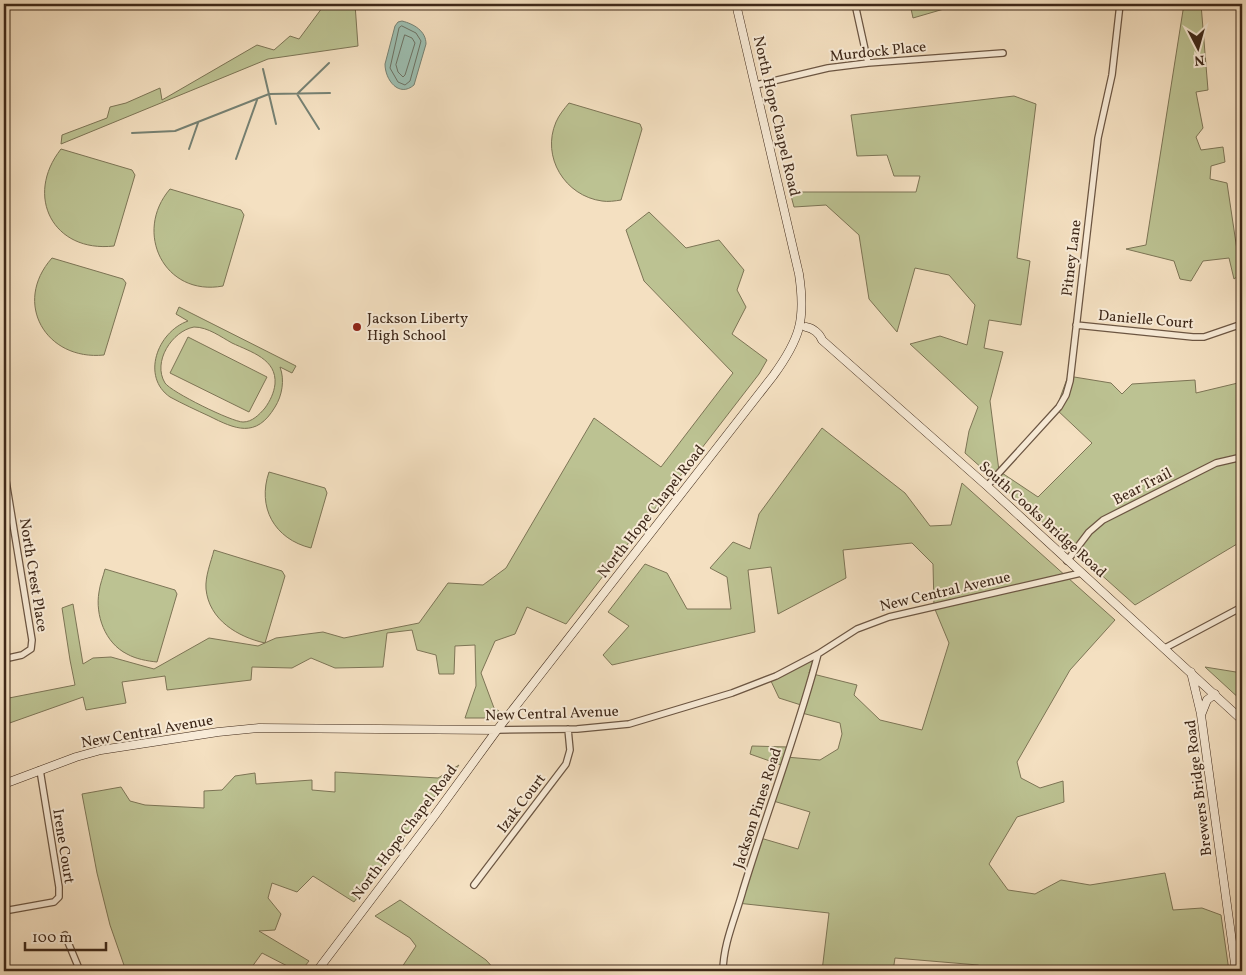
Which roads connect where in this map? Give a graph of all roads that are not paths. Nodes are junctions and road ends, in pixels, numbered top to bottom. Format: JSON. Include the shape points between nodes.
{"nodes":[{"id":1,"x":736,"y":4,"type":"edge"},
{"id":2,"x":855,"y":4,"type":"edge"},
{"id":3,"x":1120,"y":4,"type":"edge"},
{"id":4,"x":1004,"y":53,"type":"dead end"},
{"id":5,"x":868,"y":63,"type":"junction"},
{"id":6,"x":756,"y":85,"type":"junction"},
{"id":7,"x":1242,"y":324,"type":"edge"},
{"id":8,"x":803,"y":325,"type":"junction"},
{"id":9,"x":1076,"y":325,"type":"junction"},
{"id":10,"x":1242,"y":457,"type":"edge"},
{"id":11,"x":4,"y":476,"type":"edge"},
{"id":12,"x":987,"y":486,"type":"junction"},
{"id":13,"x":11,"y":514,"type":"junction"},
{"id":14,"x":4,"y":515,"type":"edge"},
{"id":15,"x":1067,"y":560,"type":"junction"},
{"id":16,"x":1081,"y":573,"type":"junction"},
{"id":17,"x":1242,"y":607,"type":"edge"},
{"id":18,"x":1165,"y":648,"type":"junction"},
{"id":19,"x":818,"y":654,"type":"junction"},
{"id":20,"x":4,"y":659,"type":"edge"},
{"id":21,"x":1191,"y":672,"type":"junction"},
{"id":22,"x":1215,"y":694,"type":"junction"},
{"id":23,"x":1201,"y":715,"type":"junction"},
{"id":24,"x":1242,"y":720,"type":"edge"},
{"id":25,"x":497,"y":730,"type":"junction"},
{"id":26,"x":568,"y":730,"type":"junction"},
{"id":27,"x":40,"y":770,"type":"junction"},
{"id":28,"x":4,"y":784,"type":"edge"},
{"id":29,"x":474,"y":884,"type":"dead end"},
{"id":30,"x":4,"y":911,"type":"edge"},
{"id":31,"x":65,"y":935,"type":"dead end"},
{"id":32,"x":1238,"y":969,"type":"edge"},
{"id":33,"x":80,"y":971,"type":"edge"},
{"id":34,"x":317,"y":971,"type":"edge"},
{"id":35,"x":723,"y":971,"type":"edge"}],
"edges":[{"from":1,"to":6,"type":"street","name":"North Hope Chapel Road"},
{"from":2,"to":5,"type":"street"},
{"from":3,"to":9,"type":"street","name":"Pitney Lane","via":[[1112,75],[1098,138]]},
{"from":4,"to":5,"type":"street","name":"Murdock Place"},
{"from":5,"to":6,"type":"street","name":"Murdock Place","via":[[828,68]]},
{"from":6,"to":8,"type":"street","name":"North Hope Chapel Road","via":[[798,266]]},
{"from":7,"to":9,"type":"street","name":"Danielle Court","via":[[1204,337]]},
{"from":8,"to":12,"type":"street","name":"South Cooks Bridge Road"},
{"from":8,"to":25,"type":"street","name":"North Hope Chapel Road","via":[[773,376]]},
{"from":9,"to":12,"type":"street","name":"Pitney Lane","via":[[1070,381],[1063,401]]},
{"from":10,"to":15,"type":"street","name":"Bear Trail","via":[[1216,464],[1103,520]]},
{"from":11,"to":13,"type":"street","name":"North Crest Place"},
{"from":12,"to":15,"type":"street","name":"South Cooks Bridge Road"},
{"from":13,"to":14,"type":"street"},
{"from":13,"to":20,"type":"street","name":"North Crest Place","via":[[32,640],[31,650],[22,656]]},
{"from":15,"to":16,"type":"street","name":"South Cooks Bridge Road"},
{"from":16,"to":18,"type":"street","name":"South Cooks Bridge Road"},
{"from":16,"to":19,"type":"street","name":"New Central Avenue","via":[[888,617],[857,629]]},
{"from":17,"to":18,"type":"street"},
{"from":18,"to":21,"type":"street","name":"South Cooks Bridge Road"},
{"from":19,"to":26,"type":"street","name":"New Central Avenue","via":[[776,676],[732,693],[629,724]]},
{"from":19,"to":35,"type":"street","name":"Jackson Pines Road","via":[[728,941]]},
{"from":21,"to":22,"type":"street","name":"South Cooks Bridge Road"},
{"from":21,"to":23,"type":"street"},
{"from":22,"to":23,"type":"street","name":"Brewers Bridge Road"},
{"from":22,"to":24,"type":"street","name":"South Cooks Bridge Road"},
{"from":23,"to":32,"type":"street","name":"Brewers Bridge Road"},
{"from":25,"to":26,"type":"street","name":"New Central Avenue"},
{"from":25,"to":27,"type":"street","name":"New Central Avenue","via":[[259,728],[101,750]]},
{"from":25,"to":34,"type":"street","name":"North Hope Chapel Road"},
{"from":26,"to":29,"type":"street","name":"Izak Court","via":[[570,750],[566,764]]},
{"from":27,"to":28,"type":"street","name":"New Central Avenue"},
{"from":27,"to":30,"type":"street","name":"Irene Court","via":[[59,897],[54,902]]},
{"from":31,"to":33,"type":"street"}]}
